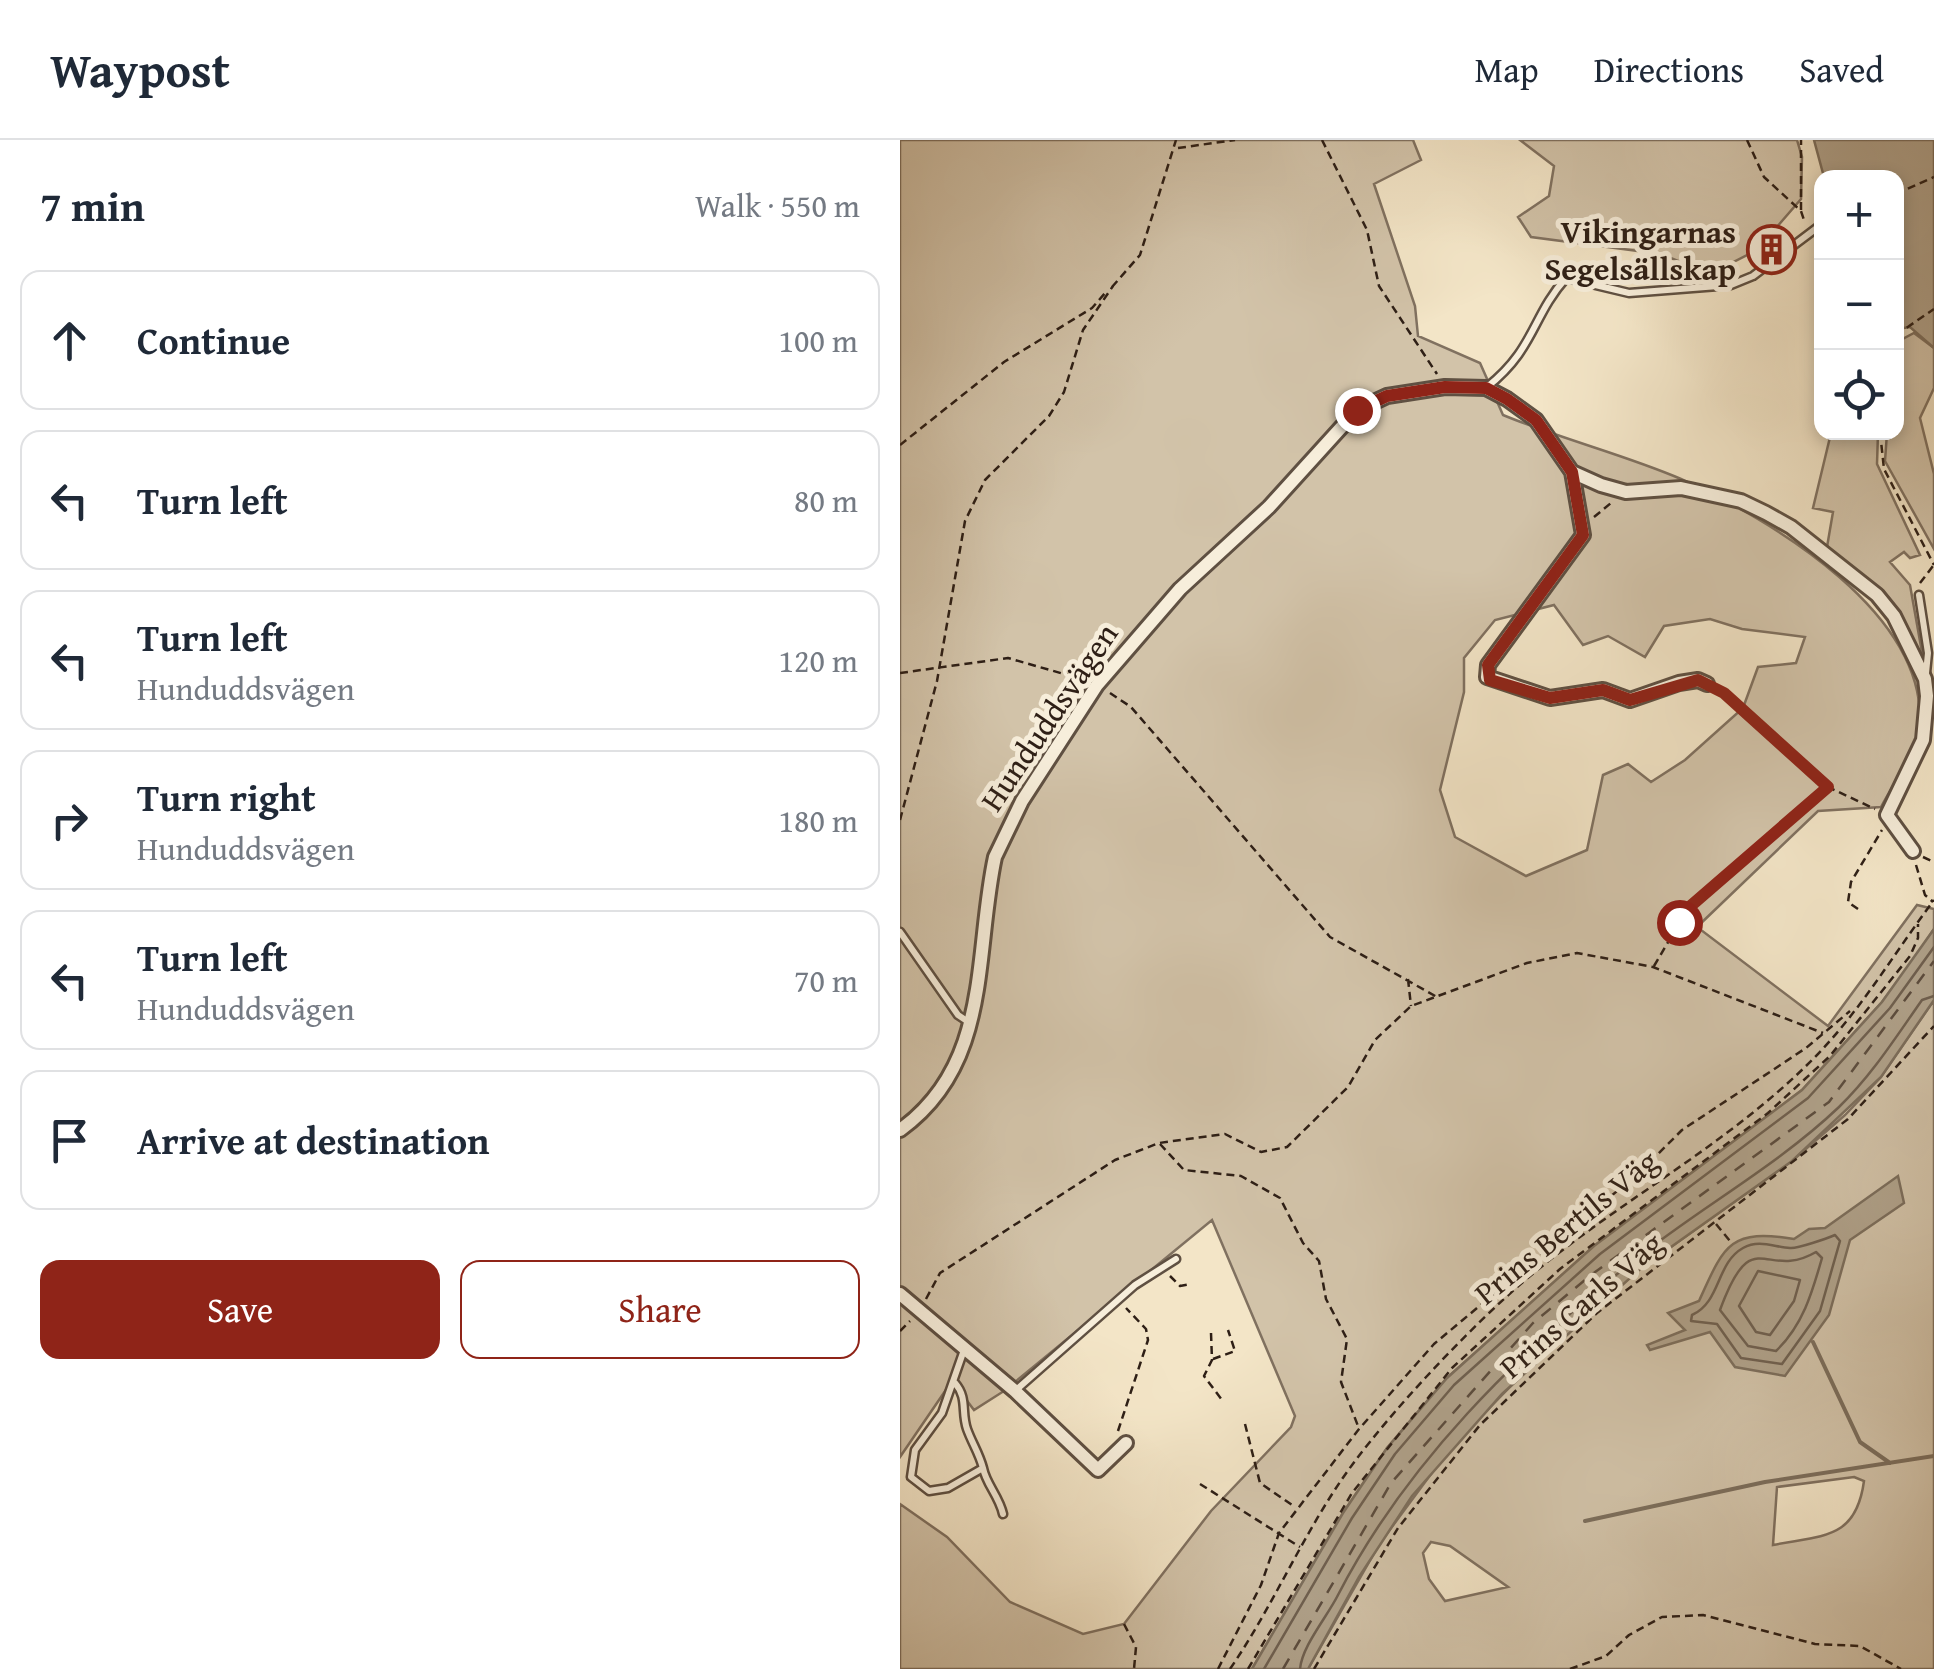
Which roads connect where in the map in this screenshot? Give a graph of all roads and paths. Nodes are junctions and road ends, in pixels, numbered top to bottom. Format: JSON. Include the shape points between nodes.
{"nodes":[{"id":1,"x":1176,"y":140,"type":"edge"},
{"id":2,"x":1234,"y":140,"type":"edge"},
{"id":3,"x":1322,"y":140,"type":"edge"},
{"id":4,"x":1747,"y":140,"type":"edge"},
{"id":5,"x":1802,"y":140,"type":"edge"},
{"id":6,"x":1176,"y":149,"type":"junction"},
{"id":7,"x":1934,"y":178,"type":"edge"},
{"id":8,"x":1904,"y":191,"type":"edge"},
{"id":9,"x":1801,"y":211,"type":"junction"},
{"id":10,"x":1814,"y":228,"type":"edge"},
{"id":11,"x":1807,"y":231,"type":"junction"},
{"id":12,"x":1814,"y":242,"type":"edge"},
{"id":13,"x":1112,"y":286,"type":"junction"},
{"id":14,"x":1934,"y":309,"type":"edge"},
{"id":15,"x":1904,"y":331,"type":"edge"},
{"id":16,"x":1445,"y":387,"type":"junction"},
{"id":17,"x":1486,"y":388,"type":"junction"},
{"id":18,"x":1881,"y":440,"type":"edge"},
{"id":19,"x":900,"y":444,"type":"edge"},
{"id":20,"x":1572,"y":472,"type":"junction"},
{"id":21,"x":1626,"y":492,"type":"junction"},
{"id":22,"x":1583,"y":535,"type":"junction"},
{"id":23,"x":1934,"y":565,"type":"edge"},
{"id":24,"x":1919,"y":595,"type":"joint"},
{"id":25,"x":939,"y":664,"type":"junction"},
{"id":26,"x":900,"y":673,"type":"edge"},
{"id":27,"x":1925,"y":679,"type":"junction"},
{"id":28,"x":1707,"y":684,"type":"joint"},
{"id":29,"x":1097,"y":685,"type":"junction"},
{"id":30,"x":1828,"y":787,"type":"junction"},
{"id":31,"x":1889,"y":819,"type":"junction"},
{"id":32,"x":900,"y":820,"type":"edge"},
{"id":33,"x":1913,"y":852,"type":"joint"},
{"id":34,"x":1934,"y":902,"type":"edge"},
{"id":35,"x":1858,"y":910,"type":"dead end"},
{"id":36,"x":1917,"y":923,"type":"junction"},
{"id":37,"x":900,"y":932,"type":"edge"},
{"id":38,"x":1653,"y":967,"type":"junction"},
{"id":39,"x":1408,"y":978,"type":"junction"},
{"id":40,"x":1438,"y":998,"type":"junction"},
{"id":41,"x":1411,"y":1006,"type":"junction"},
{"id":42,"x":1857,"y":1006,"type":"junction"},
{"id":43,"x":973,"y":1024,"type":"junction"},
{"id":44,"x":1934,"y":1026,"type":"edge"},
{"id":45,"x":1824,"y":1033,"type":"junction"},
{"id":46,"x":900,"y":1130,"type":"edge"},
{"id":47,"x":1159,"y":1142,"type":"junction"},
{"id":48,"x":1716,"y":1223,"type":"junction"},
{"id":49,"x":1730,"y":1241,"type":"dead end"},
{"id":50,"x":1176,"y":1259,"type":"dead end"},
{"id":51,"x":1164,"y":1266,"type":"junction"},
{"id":52,"x":1191,"y":1284,"type":"dead end"},
{"id":53,"x":900,"y":1294,"type":"edge"},
{"id":54,"x":1116,"y":1302,"type":"junction"},
{"id":55,"x":921,"y":1310,"type":"junction"},
{"id":56,"x":1228,"y":1330,"type":"dead end"},
{"id":57,"x":900,"y":1332,"type":"edge"},
{"id":58,"x":1211,"y":1332,"type":"dead end"},
{"id":59,"x":965,"y":1348,"type":"junction"},
{"id":60,"x":1212,"y":1360,"type":"junction"},
{"id":61,"x":954,"y":1383,"type":"junction"},
{"id":62,"x":1015,"y":1392,"type":"junction"},
{"id":63,"x":1222,"y":1400,"type":"dead end"},
{"id":64,"x":1245,"y":1424,"type":"dead end"},
{"id":65,"x":1359,"y":1429,"type":"junction"},
{"id":66,"x":1126,"y":1443,"type":"joint"},
{"id":67,"x":982,"y":1468,"type":"junction"},
{"id":68,"x":1200,"y":1484,"type":"dead end"},
{"id":69,"x":1297,"y":1509,"type":"junction"},
{"id":70,"x":1003,"y":1514,"type":"dead end"},
{"id":71,"x":1279,"y":1533,"type":"junction"},
{"id":72,"x":1302,"y":1548,"type":"junction"},
{"id":73,"x":1124,"y":1624,"type":"dead end"},
{"id":74,"x":1134,"y":1669,"type":"edge"},
{"id":75,"x":1218,"y":1669,"type":"edge"},
{"id":76,"x":1230,"y":1669,"type":"edge"},
{"id":77,"x":1248,"y":1669,"type":"edge"},
{"id":78,"x":1314,"y":1669,"type":"edge"},
{"id":79,"x":1570,"y":1669,"type":"edge"},
{"id":80,"x":1901,"y":1669,"type":"edge"}],
"edges":[{"from":1,"to":6,"type":"path"},
{"from":2,"to":6,"type":"path"},
{"from":3,"to":16,"type":"path","via":[[1367,230],[1379,286]]},
{"from":4,"to":9,"type":"path","via":[[1764,177]]},
{"from":5,"to":9,"type":"path"},
{"from":6,"to":13,"type":"path","via":[[1140,255]]},
{"from":7,"to":8,"type":"path"},
{"from":9,"to":11,"type":"path"},
{"from":10,"to":11,"type":"lane"},
{"from":11,"to":12,"type":"path"},
{"from":11,"to":17,"type":"lane","via":[[1754,276],[1731,285],[1629,294],[1566,278],[1520,358]]},
{"from":13,"to":19,"type":"path","via":[[1092,308],[1004,362]]},
{"from":13,"to":25,"type":"path","via":[[1083,330],[1064,392],[985,480],[965,521]]},
{"from":14,"to":15,"type":"path"},
{"from":16,"to":17,"type":"street","name":"Hunduddsvägen"},
{"from":16,"to":29,"type":"street","name":"Hunduddsvägen","via":[[1387,396],[1357,410],[1270,507],[1156,614]]},
{"from":17,"to":20,"type":"street","via":[[1536,420]]},
{"from":18,"to":23,"type":"path","via":[[1884,469]]},
{"from":20,"to":21,"type":"street"},
{"from":20,"to":22,"type":"street"},
{"from":21,"to":22,"type":"path"},
{"from":21,"to":27,"type":"street","via":[[1681,488],[1741,502],[1791,526],[1877,595]]},
{"from":22,"to":28,"type":"street","via":[[1488,665],[1487,678],[1566,698],[1603,690],[1630,700],[1679,683]]},
{"from":23,"to":24,"type":"path","via":[[1924,573]]},
{"from":24,"to":27,"type":"lane"},
{"from":25,"to":26,"type":"path"},
{"from":25,"to":29,"type":"path","via":[[1008,658]]},
{"from":25,"to":32,"type":"path"},
{"from":27,"to":31,"type":"street","via":[[1923,740]]},
{"from":28,"to":30,"type":"path"},
{"from":29,"to":39,"type":"path","via":[[1131,707],[1330,937]]},
{"from":29,"to":43,"type":"street","name":"Hunduddsvägen","via":[[1002,835],[990,880]]},
{"from":30,"to":31,"type":"path"},
{"from":30,"to":38,"type":"path","via":[[1686,910]]},
{"from":31,"to":33,"type":"street"},
{"from":31,"to":35,"type":"path","via":[[1851,882],[1848,902]]},
{"from":33,"to":34,"type":"path","via":[[1925,895]]},
{"from":34,"to":36,"type":"path","name":"Prins Bertils Väg"},
{"from":36,"to":42,"type":"path","name":"Prins Bertils Väg"},
{"from":36,"to":77,"type":"path","via":[[1910,956],[1830,1056],[1768,1114],[1560,1268],[1452,1368],[1352,1492]]},
{"from":37,"to":43,"type":"lane","via":[[958,1015]]},
{"from":38,"to":40,"type":"path","via":[[1577,953]]},
{"from":38,"to":45,"type":"path"},
{"from":39,"to":40,"type":"path"},
{"from":39,"to":41,"type":"path"},
{"from":40,"to":41,"type":"path"},
{"from":41,"to":47,"type":"path","via":[[1375,1040],[1348,1087],[1287,1147],[1262,1152],[1225,1134]]},
{"from":42,"to":45,"type":"path"},
{"from":42,"to":72,"type":"path","name":"Prins Bertils Väg","via":[[1815,1057],[1765,1101],[1502,1300],[1354,1462]]},
{"from":43,"to":46,"type":"street","name":"Hunduddsvägen","via":[[945,1082]]},
{"from":44,"to":48,"type":"path","name":"Prins Carls Väg","via":[[1848,1119]]},
{"from":45,"to":65,"type":"path","via":[[1682,1130],[1642,1172],[1434,1344]]},
{"from":47,"to":55,"type":"path","via":[[1115,1160],[940,1272]]},
{"from":47,"to":65,"type":"path","via":[[1184,1170],[1241,1176],[1280,1198],[1319,1261],[1326,1298],[1346,1338],[1341,1382]]},
{"from":48,"to":49,"type":"path"},
{"from":48,"to":78,"type":"path","name":"Prins Carls Väg","via":[[1597,1313],[1480,1425],[1398,1528]]},
{"from":50,"to":51,"type":"lane"},
{"from":51,"to":52,"type":"path","via":[[1180,1286]]},
{"from":51,"to":54,"type":"lane"},
{"from":53,"to":55,"type":"street"},
{"from":54,"to":62,"type":"lane"},
{"from":54,"to":66,"type":"path","via":[[1139,1320],[1148,1340],[1118,1425]]},
{"from":55,"to":57,"type":"path"},
{"from":55,"to":59,"type":"street"},
{"from":56,"to":60,"type":"path","via":[[1236,1352]]},
{"from":58,"to":60,"type":"path"},
{"from":59,"to":61,"type":"lane"},
{"from":59,"to":62,"type":"street"},
{"from":60,"to":63,"type":"path","via":[[1204,1376]]},
{"from":61,"to":67,"type":"lane","via":[[963,1392],[966,1428]]},
{"from":61,"to":67,"type":"lane","via":[[915,1450],[911,1476],[929,1491]]},
{"from":62,"to":66,"type":"street","via":[[1098,1470]]},
{"from":64,"to":69,"type":"path","via":[[1260,1483]]},
{"from":65,"to":69,"type":"path"},
{"from":67,"to":70,"type":"lane"},
{"from":68,"to":71,"type":"path"},
{"from":69,"to":71,"type":"path"},
{"from":71,"to":72,"type":"path"},
{"from":71,"to":75,"type":"path"},
{"from":72,"to":76,"type":"path","name":"Prins Bertils Väg"},
{"from":73,"to":74,"type":"path","via":[[1136,1647]]},
{"from":79,"to":80,"type":"path","via":[[1606,1656],[1662,1617],[1703,1615],[1814,1644],[1860,1646]]}]}
